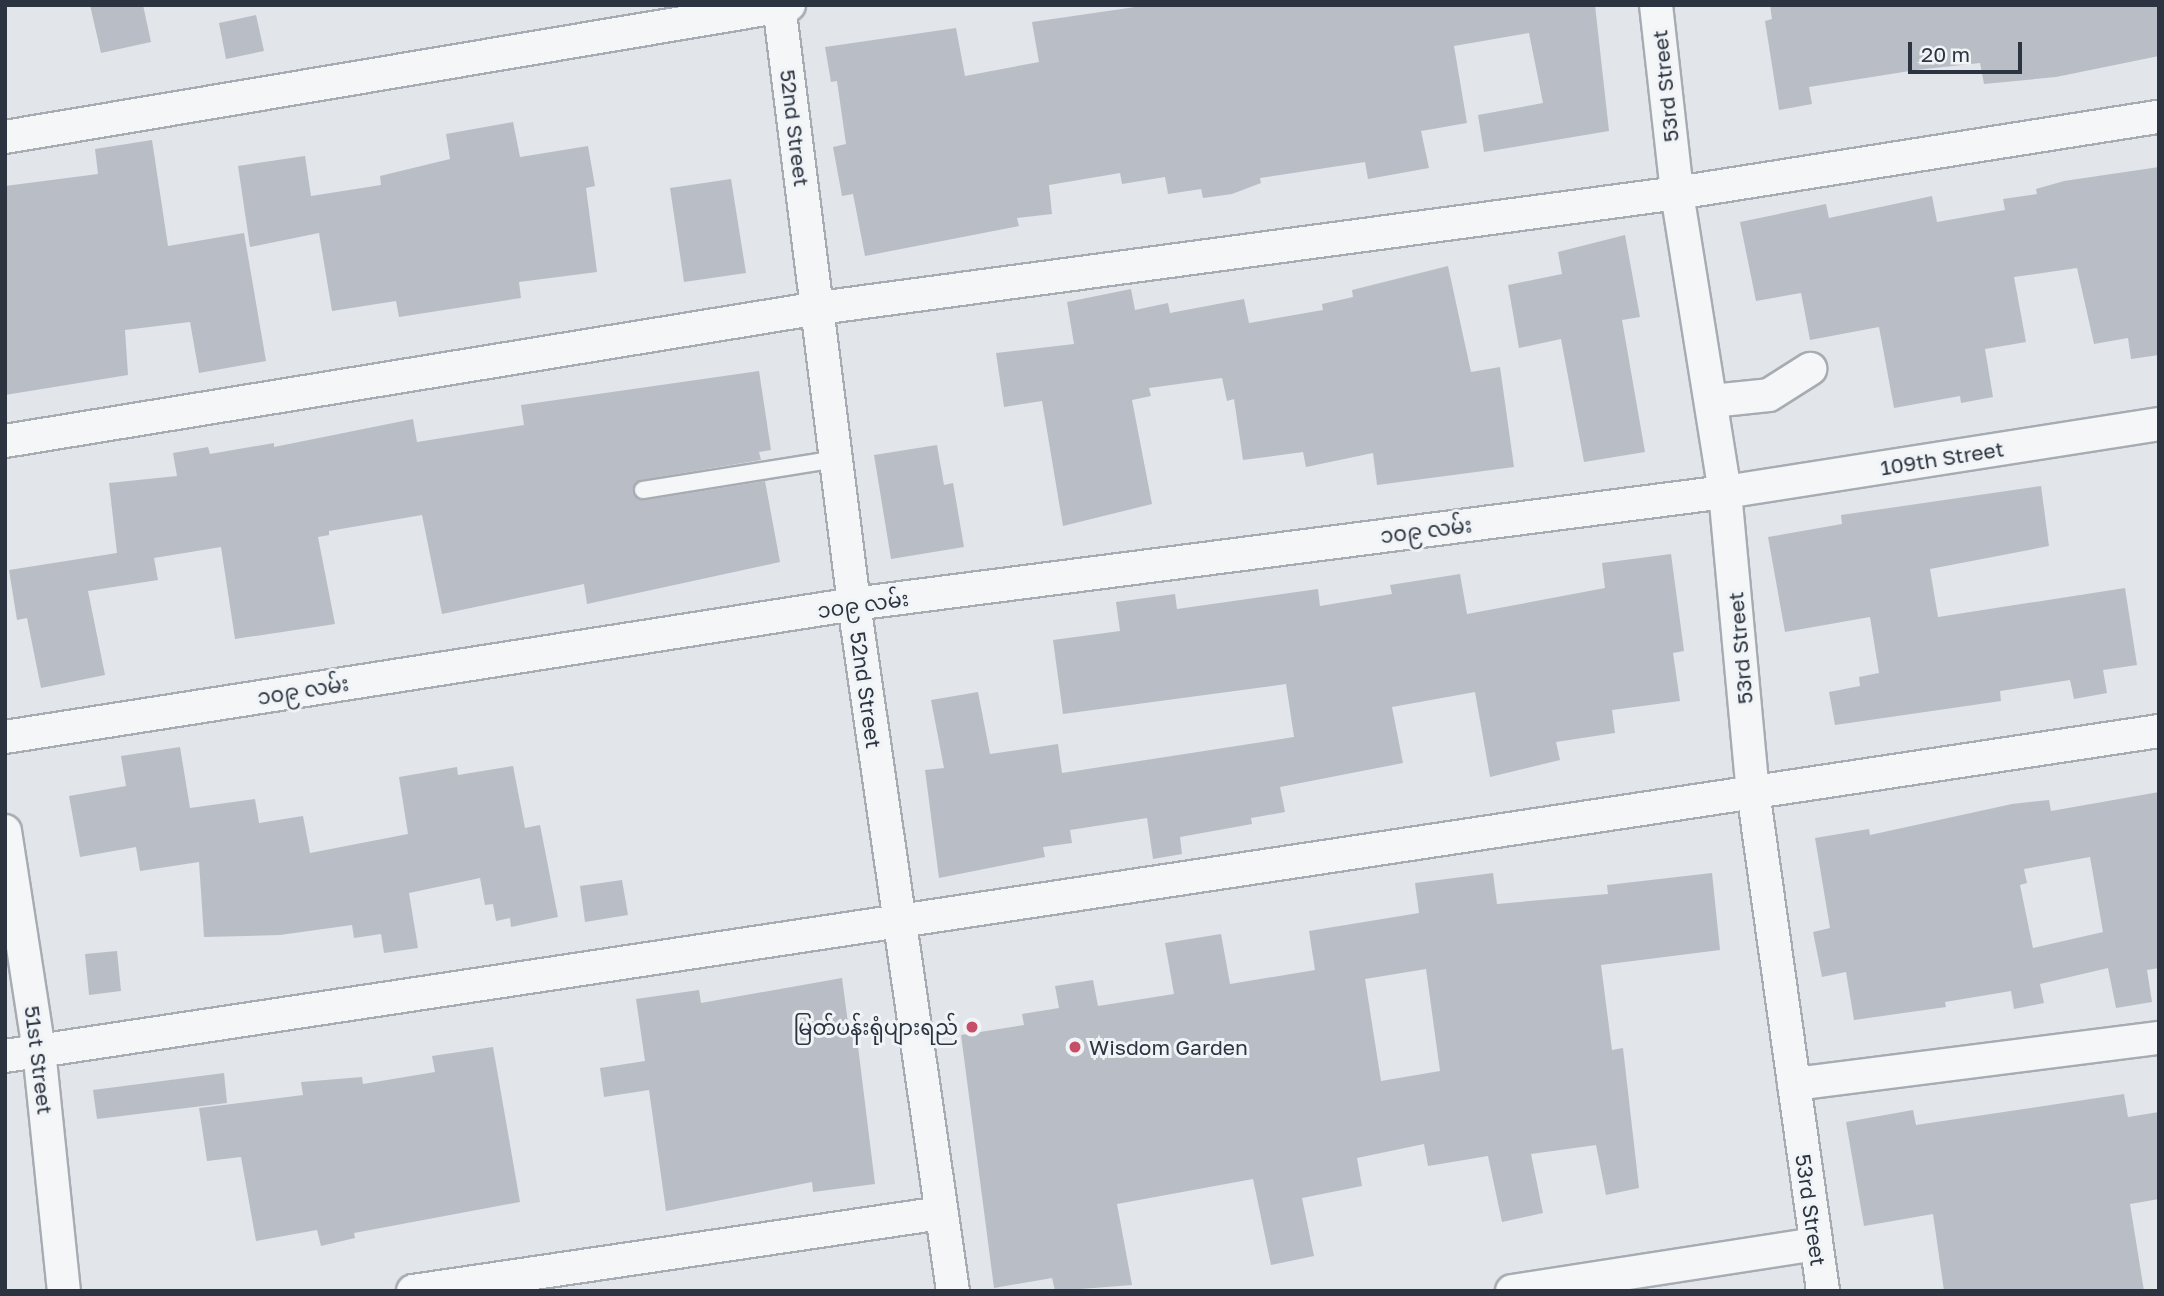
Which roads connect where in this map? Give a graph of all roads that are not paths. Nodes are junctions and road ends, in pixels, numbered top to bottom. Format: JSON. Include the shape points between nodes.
{"nodes":[{"id":1,"x":1656,"y":5,"type":"edge"},
{"id":2,"x":783,"y":6,"type":"edge"},
{"id":3,"x":2159,"y":117,"type":"edge"},
{"id":4,"x":5,"y":137,"type":"edge"},
{"id":5,"x":1677,"y":193,"type":"junction"},
{"id":6,"x":819,"y":308,"type":"junction"},
{"id":7,"x":1810,"y":369,"type":"dead end"},
{"id":8,"x":1712,"y":401,"type":"junction"},
{"id":9,"x":2159,"y":424,"type":"edge"},
{"id":10,"x":5,"y":441,"type":"edge"},
{"id":11,"x":836,"y":459,"type":"junction"},
{"id":12,"x":643,"y":490,"type":"dead end"},
{"id":13,"x":1725,"y":492,"type":"junction"},
{"id":14,"x":854,"y":604,"type":"junction"},
{"id":15,"x":2159,"y":731,"type":"edge"},
{"id":16,"x":5,"y":737,"type":"edge"},
{"id":17,"x":1754,"y":791,"type":"junction"},
{"id":18,"x":5,"y":831,"type":"edge"},
{"id":19,"x":899,"y":924,"type":"junction"},
{"id":20,"x":2159,"y":1038,"type":"edge"},
{"id":21,"x":39,"y":1050,"type":"junction"},
{"id":22,"x":5,"y":1056,"type":"edge"},
{"id":23,"x":1794,"y":1084,"type":"junction"},
{"id":24,"x":942,"y":1213,"type":"junction"},
{"id":25,"x":1815,"y":1244,"type":"junction"},
{"id":26,"x":64,"y":1291,"type":"edge"},
{"id":27,"x":413,"y":1291,"type":"edge"},
{"id":28,"x":953,"y":1291,"type":"edge"},
{"id":29,"x":1512,"y":1291,"type":"edge"},
{"id":30,"x":1823,"y":1291,"type":"edge"}],
"edges":[{"from":1,"to":5,"type":"street","name":"53rd Street"},
{"from":2,"to":4,"type":"street"},
{"from":2,"to":6,"type":"street","name":"52nd Street"},
{"from":3,"to":5,"type":"street"},
{"from":5,"to":6,"type":"street"},
{"from":5,"to":8,"type":"street","name":"53rd Street"},
{"from":6,"to":10,"type":"street"},
{"from":6,"to":11,"type":"street","name":"52nd Street"},
{"from":7,"to":8,"type":"street","via":[[1769,394]]},
{"from":8,"to":13,"type":"street","name":"53rd Street"},
{"from":9,"to":13,"type":"street","name":"109th Street"},
{"from":11,"to":12,"type":"lane"},
{"from":11,"to":14,"type":"street","name":"52nd Street"},
{"from":13,"to":14,"type":"street","name":"၁၀၉ လမ်း"},
{"from":13,"to":17,"type":"street","name":"53rd Street"},
{"from":14,"to":16,"type":"street","name":"၁၀၉ လမ်း"},
{"from":14,"to":19,"type":"street","name":"52nd Street"},
{"from":15,"to":17,"type":"street"},
{"from":17,"to":19,"type":"street"},
{"from":17,"to":23,"type":"street","name":"53rd Street"},
{"from":18,"to":21,"type":"street","name":"51st Street"},
{"from":19,"to":21,"type":"street"},
{"from":19,"to":24,"type":"street","name":"52nd Street"},
{"from":20,"to":23,"type":"street"},
{"from":21,"to":22,"type":"street"},
{"from":21,"to":26,"type":"street","name":"51st Street"},
{"from":23,"to":25,"type":"street","name":"53rd Street"},
{"from":24,"to":27,"type":"street"},
{"from":24,"to":28,"type":"street","name":"52nd Street"},
{"from":25,"to":29,"type":"street"},
{"from":25,"to":30,"type":"street","name":"53rd Street"}]}
